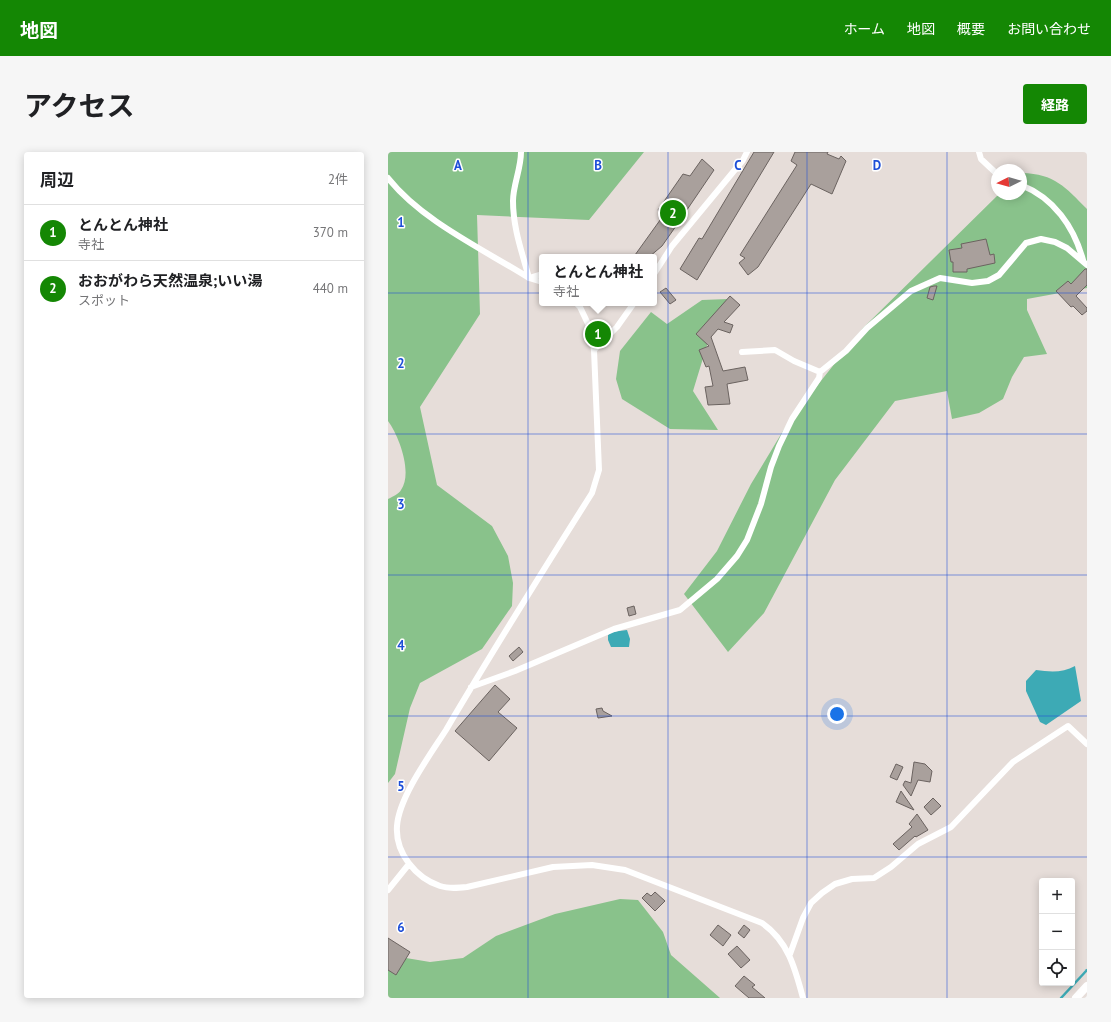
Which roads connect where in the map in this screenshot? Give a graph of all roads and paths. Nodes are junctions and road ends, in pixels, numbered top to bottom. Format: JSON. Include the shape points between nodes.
{"nodes":[{"id":1,"x":521,"y":152,"type":"edge"},
{"id":2,"x":747,"y":152,"type":"edge"},
{"id":3,"x":979,"y":152,"type":"edge"},
{"id":4,"x":991,"y":168,"type":"edge"},
{"id":5,"x":388,"y":178,"type":"edge"},
{"id":6,"x":1027,"y":188,"type":"edge"},
{"id":7,"x":1085,"y":262,"type":"edge"},
{"id":8,"x":657,"y":269,"type":"edge"},
{"id":9,"x":539,"y":275,"type":"edge"},
{"id":10,"x":530,"y":278,"type":"junction"},
{"id":11,"x":539,"y":281,"type":"edge"},
{"id":12,"x":579,"y":306,"type":"edge"},
{"id":13,"x":632,"y":306,"type":"edge"},
{"id":14,"x":594,"y":350,"type":"junction"},
{"id":15,"x":742,"y":352,"type":"dead end"},
{"id":16,"x":820,"y":372,"type":"junction"},
{"id":17,"x":471,"y":686,"type":"junction"},
{"id":18,"x":1087,"y":744,"type":"edge"},
{"id":19,"x":409,"y":864,"type":"junction"},
{"id":20,"x":388,"y":890,"type":"edge"},
{"id":21,"x":790,"y":954,"type":"junction"},
{"id":22,"x":1087,"y":986,"type":"edge"},
{"id":23,"x":804,"y":998,"type":"edge"},
{"id":24,"x":1076,"y":998,"type":"edge"}],
"edges":[{"from":1,"to":10,"type":"street","via":[[513,200],[515,228]]},
{"from":2,"to":8,"type":"street","via":[[702,212],[672,246]]},
{"from":3,"to":4,"type":"street","via":[[981,159]]},
{"from":5,"to":10,"type":"street","via":[[414,205],[432,218]]},
{"from":6,"to":7,"type":"street","via":[[1058,210],[1070,228]]},
{"from":7,"to":16,"type":"street","via":[[1067,248],[1041,239],[1026,243],[999,275],[988,281],[940,278],[911,291]]},
{"from":9,"to":10,"type":"street"},
{"from":10,"to":11,"type":"street"},
{"from":12,"to":14,"type":"street","via":[[590,328]]},
{"from":13,"to":14,"type":"street","via":[[617,327]]},
{"from":14,"to":17,"type":"street","via":[[599,470],[592,493]]},
{"from":15,"to":16,"type":"street","via":[[774,350]]},
{"from":16,"to":17,"type":"street","via":[[819,378],[792,419],[779,446],[747,540],[717,579],[680,610],[614,629]]},
{"from":17,"to":19,"type":"street","via":[[409,790],[399,815],[399,840]]},
{"from":18,"to":21,"type":"street","via":[[1068,726],[1013,762],[951,826],[918,844],[891,867],[874,878],[852,879],[835,884],[822,893],[803,918]]},
{"from":19,"to":20,"type":"street"},
{"from":19,"to":21,"type":"street","via":[[428,880],[453,888],[553,867],[592,865],[625,870],[762,922],[772,929]]},
{"from":21,"to":23,"type":"street"},
{"from":22,"to":24,"type":"street"}]}
